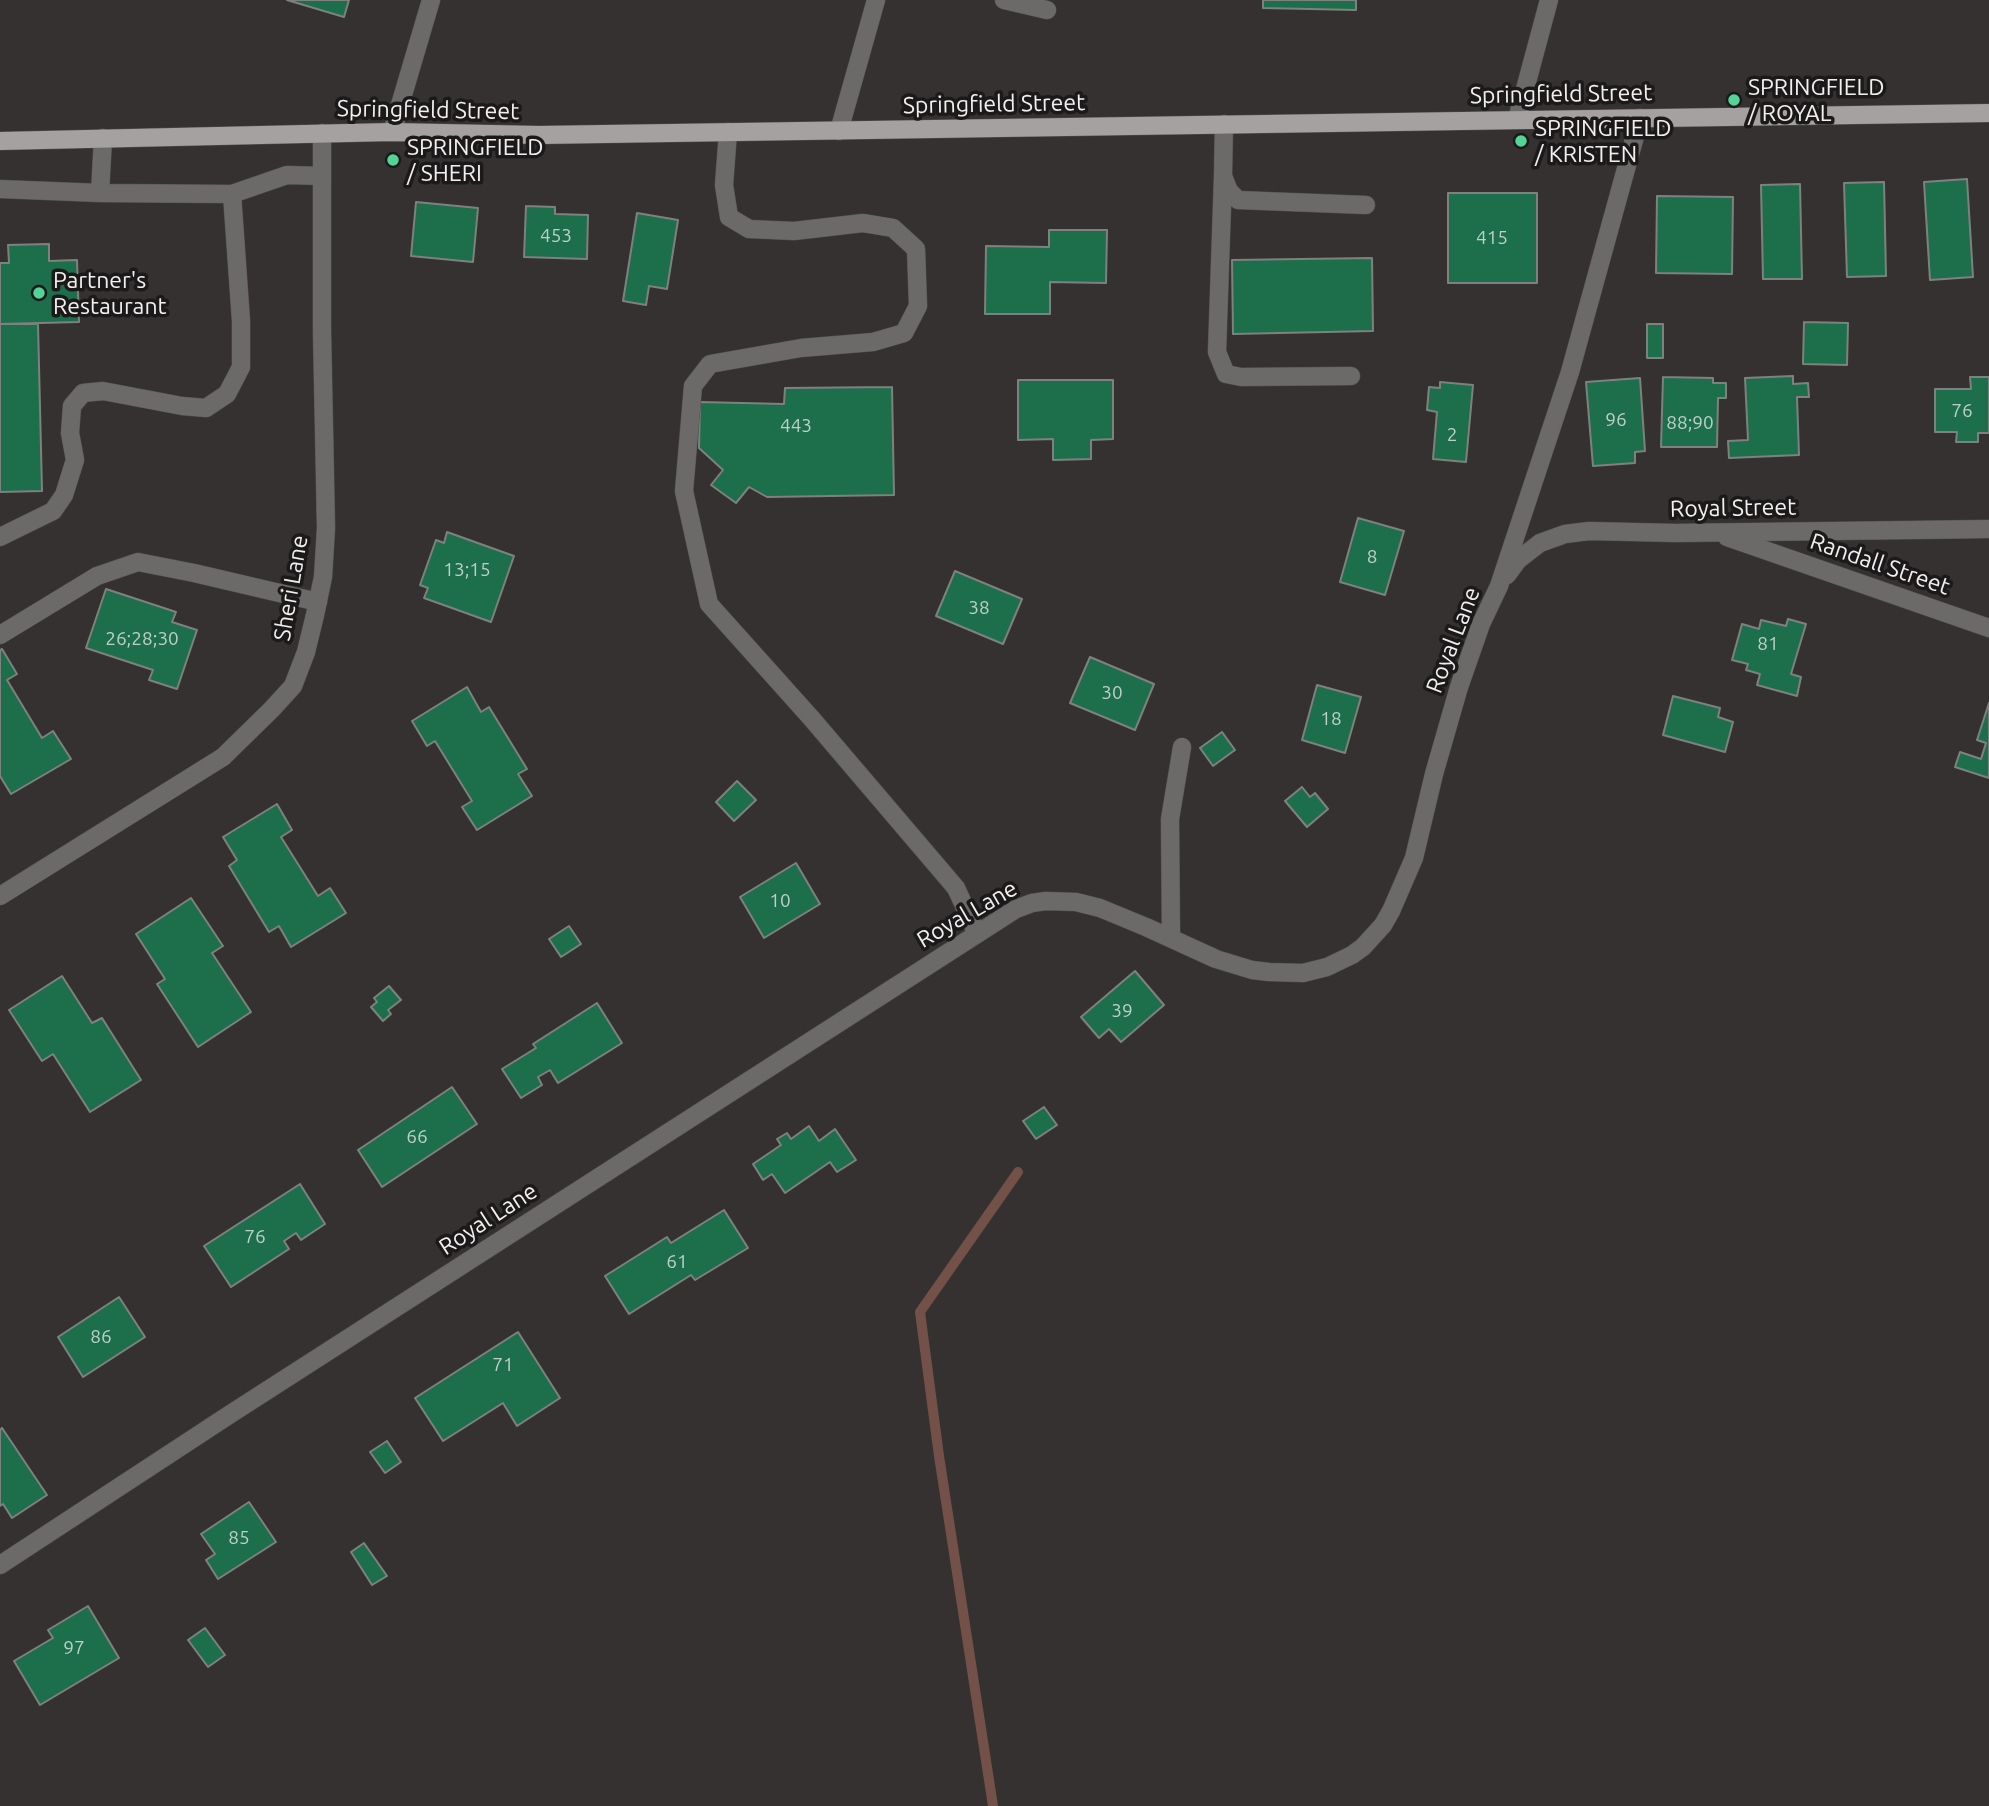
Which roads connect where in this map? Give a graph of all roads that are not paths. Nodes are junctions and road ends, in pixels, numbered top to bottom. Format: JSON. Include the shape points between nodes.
{"nodes":[{"id":1,"x":430,"y":0,"type":"edge"},
{"id":2,"x":876,"y":0,"type":"edge"},
{"id":3,"x":1003,"y":0,"type":"edge"},
{"id":4,"x":1549,"y":0,"type":"edge"},
{"id":5,"x":1047,"y":10,"type":"dead end"},
{"id":6,"x":1989,"y":113,"type":"edge"},
{"id":7,"x":1640,"y":118,"type":"junction"},
{"id":8,"x":1517,"y":119,"type":"junction"},
{"id":9,"x":1224,"y":124,"type":"junction"},
{"id":10,"x":839,"y":131,"type":"junction"},
{"id":11,"x":392,"y":132,"type":"junction"},
{"id":12,"x":728,"y":132,"type":"junction"},
{"id":13,"x":323,"y":133,"type":"junction"},
{"id":14,"x":103,"y":138,"type":"junction"},
{"id":15,"x":0,"y":141,"type":"edge"},
{"id":16,"x":322,"y":176,"type":"junction"},
{"id":17,"x":1223,"y":176,"type":"junction"},
{"id":18,"x":0,"y":189,"type":"edge"},
{"id":19,"x":100,"y":193,"type":"junction"},
{"id":20,"x":232,"y":194,"type":"junction"},
{"id":21,"x":1366,"y":205,"type":"dead end"},
{"id":22,"x":1351,"y":376,"type":"dead end"},
{"id":23,"x":1989,"y":530,"type":"edge"},
{"id":24,"x":1714,"y":533,"type":"junction"},
{"id":25,"x":0,"y":537,"type":"edge"},
{"id":26,"x":1499,"y":586,"type":"junction"},
{"id":27,"x":317,"y":602,"type":"junction"},
{"id":28,"x":1989,"y":628,"type":"edge"},
{"id":29,"x":0,"y":635,"type":"edge"},
{"id":30,"x":1181,"y":747,"type":"dead end"},
{"id":31,"x":0,"y":896,"type":"edge"},
{"id":32,"x":977,"y":934,"type":"junction"},
{"id":33,"x":1171,"y":938,"type":"junction"},
{"id":34,"x":0,"y":1565,"type":"edge"}],
"edges":[{"from":1,"to":11,"type":"street"},
{"from":2,"to":10,"type":"street"},
{"from":3,"to":5,"type":"street"},
{"from":4,"to":8,"type":"street"},
{"from":6,"to":7,"type":"main road","name":"Springfield Street"},
{"from":7,"to":8,"type":"main road","name":"Springfield Street"},
{"from":7,"to":26,"type":"street","name":"Royal Lane","via":[[1570,372]]},
{"from":8,"to":9,"type":"main road","name":"Springfield Street"},
{"from":9,"to":10,"type":"main road","name":"Springfield Street"},
{"from":9,"to":17,"type":"street"},
{"from":10,"to":12,"type":"main road","name":"Springfield Street"},
{"from":11,"to":12,"type":"main road","name":"Springfield Street"},
{"from":11,"to":13,"type":"main road","name":"Springfield Street"},
{"from":12,"to":32,"type":"street","via":[[724,185],[729,217],[749,229],[794,231],[863,223],[893,228],[916,249],[918,306],[904,332],[873,342],[801,348],[710,364],[693,386],[684,491],[709,604],[956,888]]},
{"from":13,"to":14,"type":"main road","name":"Springfield Street"},
{"from":13,"to":16,"type":"street","name":"Sheri Lane"},
{"from":14,"to":15,"type":"main road","name":"Springfield Street"},
{"from":14,"to":19,"type":"street"},
{"from":16,"to":20,"type":"street","via":[[287,175]]},
{"from":16,"to":27,"type":"street","name":"Sheri Lane","via":[[326,527]]},
{"from":17,"to":21,"type":"street","via":[[1238,200]]},
{"from":17,"to":22,"type":"street","via":[[1217,352],[1226,374]]},
{"from":18,"to":19,"type":"street"},
{"from":19,"to":20,"type":"street"},
{"from":20,"to":25,"type":"street","via":[[241,367],[227,394],[206,408],[103,391],[83,393],[72,406],[75,460],[64,495],[53,511]]},
{"from":23,"to":24,"type":"street","name":"Royal Street"},
{"from":24,"to":26,"type":"street","name":"Royal Street","via":[[1565,534],[1530,550]]},
{"from":24,"to":28,"type":"street","name":"Randall Street"},
{"from":26,"to":33,"type":"street","name":"Royal Lane","via":[[1459,687],[1414,858],[1398,897],[1373,937],[1352,955],[1327,967],[1286,974],[1216,959]]},
{"from":27,"to":29,"type":"street","via":[[138,562],[97,576]]},
{"from":27,"to":31,"type":"street","name":"Sheri Lane","via":[[293,686],[223,757]]},
{"from":30,"to":33,"type":"street","via":[[1170,819]]},
{"from":32,"to":33,"type":"street","name":"Royal Lane","via":[[1016,909],[1046,901],[1100,908]]},
{"from":32,"to":34,"type":"street","name":"Royal Lane"}]}
